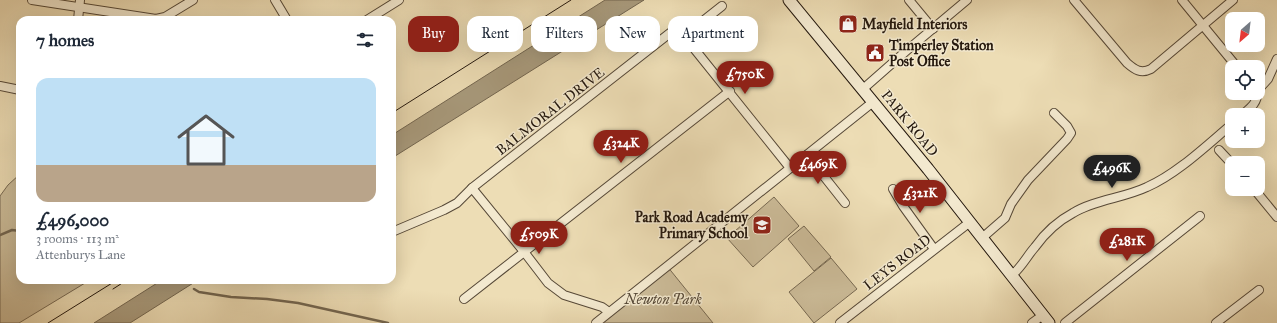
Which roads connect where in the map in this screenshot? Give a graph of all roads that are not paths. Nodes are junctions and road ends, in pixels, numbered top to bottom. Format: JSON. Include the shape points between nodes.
{"nodes":[{"id":1,"x":32,"y":0,"type":"edge"},
{"id":2,"x":193,"y":0,"type":"edge"},
{"id":3,"x":275,"y":0,"type":"edge"},
{"id":4,"x":399,"y":0,"type":"edge"},
{"id":5,"x":789,"y":0,"type":"edge"},
{"id":6,"x":909,"y":0,"type":"edge"},
{"id":7,"x":967,"y":0,"type":"edge"},
{"id":8,"x":1074,"y":0,"type":"edge"},
{"id":9,"x":1182,"y":0,"type":"edge"},
{"id":10,"x":1233,"y":0,"type":"edge"},
{"id":11,"x":80,"y":4,"type":"edge"},
{"id":12,"x":722,"y":6,"type":"dead end"},
{"id":13,"x":78,"y":16,"type":"edge"},
{"id":14,"x":141,"y":16,"type":"edge"},
{"id":15,"x":167,"y":16,"type":"edge"},
{"id":16,"x":285,"y":16,"type":"edge"},
{"id":17,"x":373,"y":16,"type":"edge"},
{"id":18,"x":709,"y":16,"type":"edge"},
{"id":19,"x":1203,"y":26,"type":"junction"},
{"id":20,"x":933,"y":29,"type":"junction"},
{"id":21,"x":668,"y":35,"type":"edge"},
{"id":22,"x":697,"y":52,"type":"edge"},
{"id":23,"x":1277,"y":59,"type":"edge"},
{"id":24,"x":1231,"y":60,"type":"edge"},
{"id":25,"x":1265,"y":82,"type":"edge"},
{"id":26,"x":0,"y":86,"type":"edge"},
{"id":27,"x":16,"y":89,"type":"edge"},
{"id":28,"x":863,"y":90,"type":"junction"},
{"id":29,"x":730,"y":91,"type":"junction"},
{"id":30,"x":1256,"y":100,"type":"edge"},
{"id":31,"x":873,"y":102,"type":"junction"},
{"id":32,"x":1249,"y":108,"type":"edge"},
{"id":33,"x":1054,"y":113,"type":"dead end"},
{"id":34,"x":1225,"y":130,"type":"edge"},
{"id":35,"x":1219,"y":150,"type":"dead end"},
{"id":36,"x":807,"y":155,"type":"junction"},
{"id":37,"x":1225,"y":156,"type":"edge"},
{"id":38,"x":790,"y":168,"type":"junction"},
{"id":39,"x":472,"y":188,"type":"junction"},
{"id":40,"x":893,"y":189,"type":"dead end"},
{"id":41,"x":1260,"y":196,"type":"edge"},
{"id":42,"x":845,"y":203,"type":"dead end"},
{"id":43,"x":1200,"y":216,"type":"dead end"},
{"id":44,"x":1277,"y":217,"type":"edge"},
{"id":45,"x":970,"y":222,"type":"junction"},
{"id":46,"x":396,"y":230,"type":"edge"},
{"id":47,"x":982,"y":238,"type":"junction"},
{"id":48,"x":934,"y":249,"type":"junction"},
{"id":49,"x":525,"y":253,"type":"junction"},
{"id":50,"x":1012,"y":275,"type":"junction"},
{"id":51,"x":1259,"y":290,"type":"dead end"},
{"id":52,"x":464,"y":299,"type":"dead end"},
{"id":53,"x":609,"y":312,"type":"junction"},
{"id":54,"x":1046,"y":319,"type":"edge"},
{"id":55,"x":596,"y":323,"type":"edge"},
{"id":56,"x":840,"y":323,"type":"edge"},
{"id":57,"x":1032,"y":323,"type":"edge"},
{"id":58,"x":1065,"y":323,"type":"edge"},
{"id":59,"x":1216,"y":323,"type":"edge"}],
"edges":[{"from":1,"to":11,"type":"street"},
{"from":2,"to":15,"type":"street"},
{"from":3,"to":16,"type":"street"},
{"from":4,"to":17,"type":"street"},
{"from":5,"to":28,"type":"main road","name":"PARK ROAD"},
{"from":6,"to":20,"type":"street"},
{"from":7,"to":20,"type":"street"},
{"from":8,"to":19,"type":"street","via":[[1127,63],[1142,72],[1151,69]]},
{"from":9,"to":19,"type":"street"},
{"from":10,"to":19,"type":"street"},
{"from":11,"to":13,"type":"street"},
{"from":11,"to":14,"type":"street"},
{"from":12,"to":18,"type":"street"},
{"from":19,"to":24,"type":"street"},
{"from":20,"to":28,"type":"street"},
{"from":21,"to":39,"type":"street","name":"BALMORAL DRIVE"},
{"from":22,"to":29,"type":"street"},
{"from":23,"to":25,"type":"street"},
{"from":26,"to":27,"type":"street"},
{"from":28,"to":31,"type":"main road","name":"PARK ROAD"},
{"from":29,"to":38,"type":"street"},
{"from":29,"to":49,"type":"street"},
{"from":30,"to":32,"type":"street"},
{"from":31,"to":36,"type":"street"},
{"from":31,"to":45,"type":"main road","name":"PARK ROAD"},
{"from":33,"to":47,"type":"street","via":[[1071,133],[1028,180],[1011,204],[1005,218]]},
{"from":34,"to":50,"type":"street","via":[[1173,173],[1157,182],[1132,194],[1074,212],[1043,236]]},
{"from":35,"to":37,"type":"street"},
{"from":36,"to":38,"type":"street"},
{"from":36,"to":42,"type":"street"},
{"from":38,"to":53,"type":"street"},
{"from":39,"to":46,"type":"street","via":[[450,207]]},
{"from":39,"to":49,"type":"street"},
{"from":40,"to":48,"type":"street"},
{"from":41,"to":44,"type":"street"},
{"from":43,"to":58,"type":"street"},
{"from":45,"to":47,"type":"main road","name":"PARK ROAD"},
{"from":45,"to":48,"type":"street","name":"LEYS ROAD"},
{"from":47,"to":50,"type":"main road","name":"PARK ROAD"},
{"from":48,"to":56,"type":"street","name":"LEYS ROAD"},
{"from":49,"to":52,"type":"street"},
{"from":49,"to":53,"type":"street","via":[[558,292],[602,307]]},
{"from":50,"to":54,"type":"main road","name":"PARK ROAD"},
{"from":51,"to":59,"type":"street"},
{"from":53,"to":55,"type":"street"},
{"from":54,"to":57,"type":"street"}]}
